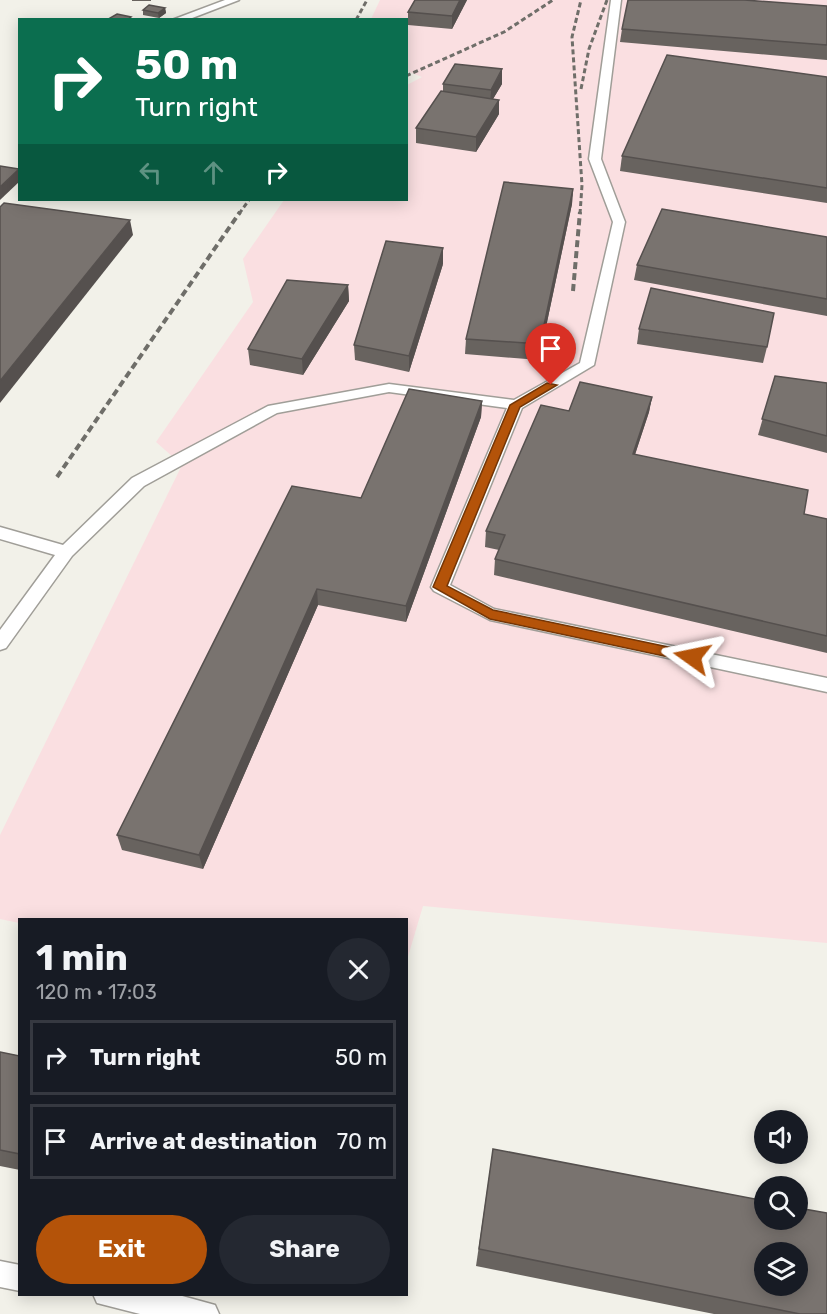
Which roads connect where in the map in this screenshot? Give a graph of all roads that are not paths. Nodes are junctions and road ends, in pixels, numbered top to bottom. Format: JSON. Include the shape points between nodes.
{"nodes":[{"id":1,"x":234,"y":0,"type":"edge"},
{"id":2,"x":616,"y":0,"type":"edge"},
{"id":3,"x":182,"y":18,"type":"edge"},
{"id":4,"x":516,"y":405,"type":"junction"},
{"id":5,"x":0,"y":533,"type":"edge"},
{"id":6,"x":66,"y":552,"type":"junction"},
{"id":7,"x":0,"y":643,"type":"edge"},
{"id":8,"x":827,"y":685,"type":"edge"},
{"id":9,"x":0,"y":1274,"type":"edge"},
{"id":10,"x":18,"y":1278,"type":"edge"},
{"id":11,"x":115,"y":1296,"type":"edge"},
{"id":12,"x":206,"y":1314,"type":"edge"}],
"edges":[{"from":1,"to":3,"type":"lane"},
{"from":2,"to":4,"type":"lane","via":[[595,159],[619,222],[587,365]]},
{"from":4,"to":6,"type":"lane","via":[[389,388],[273,409],[138,482]]},
{"from":4,"to":8,"type":"lane","via":[[440,587],[490,614]]},
{"from":5,"to":6,"type":"lane"},
{"from":6,"to":7,"type":"lane"},
{"from":9,"to":10,"type":"lane"},
{"from":11,"to":12,"type":"lane"}]}
